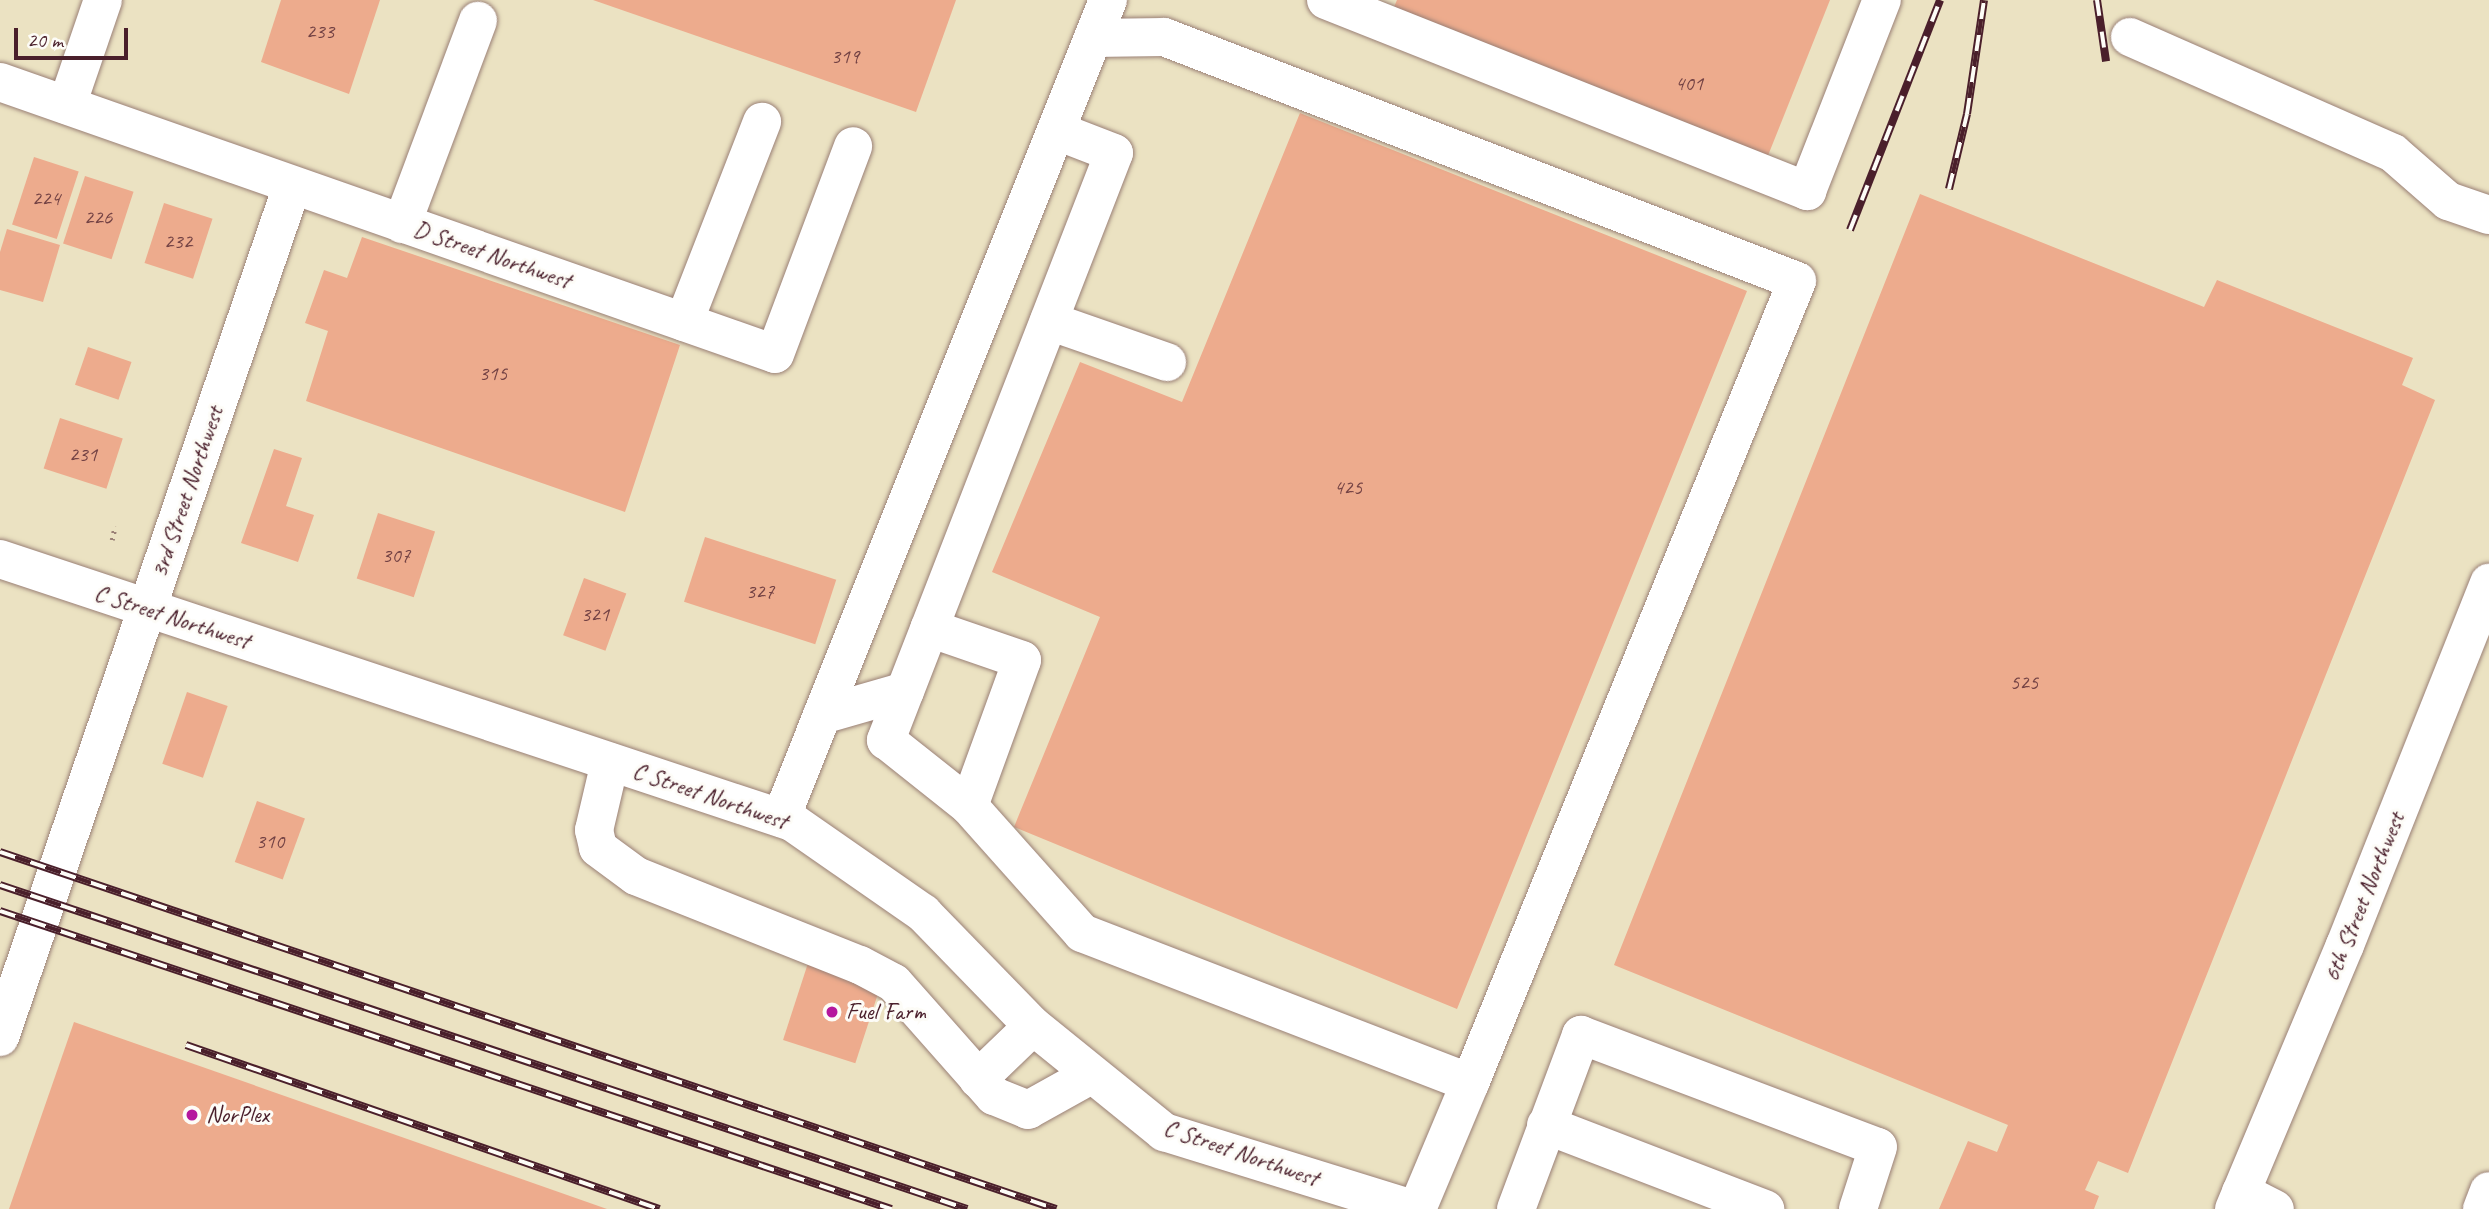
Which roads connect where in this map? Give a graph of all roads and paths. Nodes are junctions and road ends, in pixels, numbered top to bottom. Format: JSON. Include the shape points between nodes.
{"nodes":[{"id":1,"x":103,"y":0,"type":"edge"},
{"id":2,"x":1108,"y":0,"type":"edge"},
{"id":3,"x":1326,"y":0,"type":"edge"},
{"id":4,"x":1882,"y":0,"type":"edge"},
{"id":5,"x":478,"y":21,"type":"dead end"},
{"id":6,"x":2130,"y":37,"type":"dead end"},
{"id":7,"x":1093,"y":38,"type":"junction"},
{"id":8,"x":0,"y":82,"type":"edge"},
{"id":9,"x":67,"y":105,"type":"junction"},
{"id":10,"x":762,"y":122,"type":"dead end"},
{"id":11,"x":1057,"y":131,"type":"junction"},
{"id":12,"x":853,"y":146,"type":"dead end"},
{"id":13,"x":292,"y":186,"type":"junction"},
{"id":14,"x":2489,"y":215,"type":"edge"},
{"id":15,"x":402,"y":224,"type":"junction"},
{"id":16,"x":1049,"y":321,"type":"junction"},
{"id":17,"x":684,"y":322,"type":"junction"},
{"id":18,"x":1167,"y":362,"type":"dead end"},
{"id":19,"x":115,"y":526,"type":"dead end"},
{"id":20,"x":111,"y":540,"type":"dead end"},
{"id":21,"x":0,"y":559,"type":"edge"},
{"id":22,"x":2489,"y":583,"type":"edge"},
{"id":23,"x":147,"y":609,"type":"junction"},
{"id":24,"x":929,"y":628,"type":"junction"},
{"id":25,"x":905,"y":691,"type":"junction"},
{"id":26,"x":822,"y":715,"type":"junction"},
{"id":27,"x":610,"y":762,"type":"junction"},
{"id":28,"x":969,"y":806,"type":"junction"},
{"id":29,"x":781,"y":818,"type":"junction"},
{"id":30,"x":3,"y":1018,"type":"edge"},
{"id":31,"x":1033,"y":1026,"type":"junction"},
{"id":32,"x":1091,"y":1075,"type":"junction"},
{"id":33,"x":978,"y":1079,"type":"junction"},
{"id":34,"x":1470,"y":1083,"type":"junction"},
{"id":35,"x":1546,"y":1125,"type":"junction"},
{"id":36,"x":2489,"y":1191,"type":"edge"},
{"id":37,"x":2237,"y":1201,"type":"edge"},
{"id":38,"x":1415,"y":1209,"type":"edge"},
{"id":39,"x":1516,"y":1209,"type":"edge"},
{"id":40,"x":1765,"y":1209,"type":"edge"},
{"id":41,"x":1858,"y":1209,"type":"edge"},
{"id":42,"x":2275,"y":1209,"type":"edge"},
{"id":43,"x":2482,"y":1209,"type":"edge"}],
"edges":[{"from":1,"to":9,"type":"street"},
{"from":2,"to":7,"type":"street"},
{"from":3,"to":4,"type":"street","via":[[1807,191]]},
{"from":5,"to":15,"type":"street"},
{"from":6,"to":14,"type":"street","via":[[2393,153],[2448,201]]},
{"from":7,"to":11,"type":"street"},
{"from":7,"to":34,"type":"street","via":[[1164,37],[1797,281]]},
{"from":8,"to":9,"type":"street","name":"D Street Northwest"},
{"from":9,"to":13,"type":"street","name":"D Street Northwest"},
{"from":10,"to":17,"type":"street"},
{"from":11,"to":16,"type":"street","via":[[1114,153]]},
{"from":11,"to":26,"type":"street"},
{"from":12,"to":17,"type":"street","name":"D Street Northwest","via":[[775,354]]},
{"from":13,"to":15,"type":"street","name":"D Street Northwest"},
{"from":13,"to":23,"type":"street","name":"3rd Street Northwest"},
{"from":15,"to":17,"type":"street","name":"D Street Northwest"},
{"from":16,"to":18,"type":"street"},
{"from":16,"to":24,"type":"street"},
{"from":19,"to":20,"type":"path"},
{"from":21,"to":23,"type":"street","name":"C Street Northwest"},
{"from":22,"to":37,"type":"street","name":"6th Street Northwest"},
{"from":23,"to":27,"type":"street","name":"C Street Northwest"},
{"from":23,"to":30,"type":"street","name":"3rd Street Northwest"},
{"from":24,"to":25,"type":"street"},
{"from":24,"to":28,"type":"street","via":[[1022,660]]},
{"from":25,"to":26,"type":"street"},
{"from":25,"to":28,"type":"street","via":[[886,740]]},
{"from":26,"to":29,"type":"street"},
{"from":27,"to":29,"type":"street","name":"C Street Northwest"},
{"from":27,"to":33,"type":"street","via":[[594,830],[598,848],[636,876],[860,965],[894,984]]},
{"from":28,"to":34,"type":"street","via":[[1082,933]]},
{"from":29,"to":31,"type":"street","name":"C Street Northwest","via":[[923,913]]},
{"from":31,"to":32,"type":"street","name":"C Street Northwest"},
{"from":31,"to":33,"type":"street"},
{"from":32,"to":33,"type":"street","via":[[1028,1110],[994,1096]]},
{"from":32,"to":38,"type":"street","name":"C Street Northwest","via":[[1164,1132]]},
{"from":34,"to":38,"type":"street"},
{"from":35,"to":39,"type":"street"},
{"from":35,"to":40,"type":"street"},
{"from":35,"to":41,"type":"street","via":[[1581,1035],[1878,1147]]},
{"from":36,"to":43,"type":"street"},
{"from":37,"to":42,"type":"street"}]}
